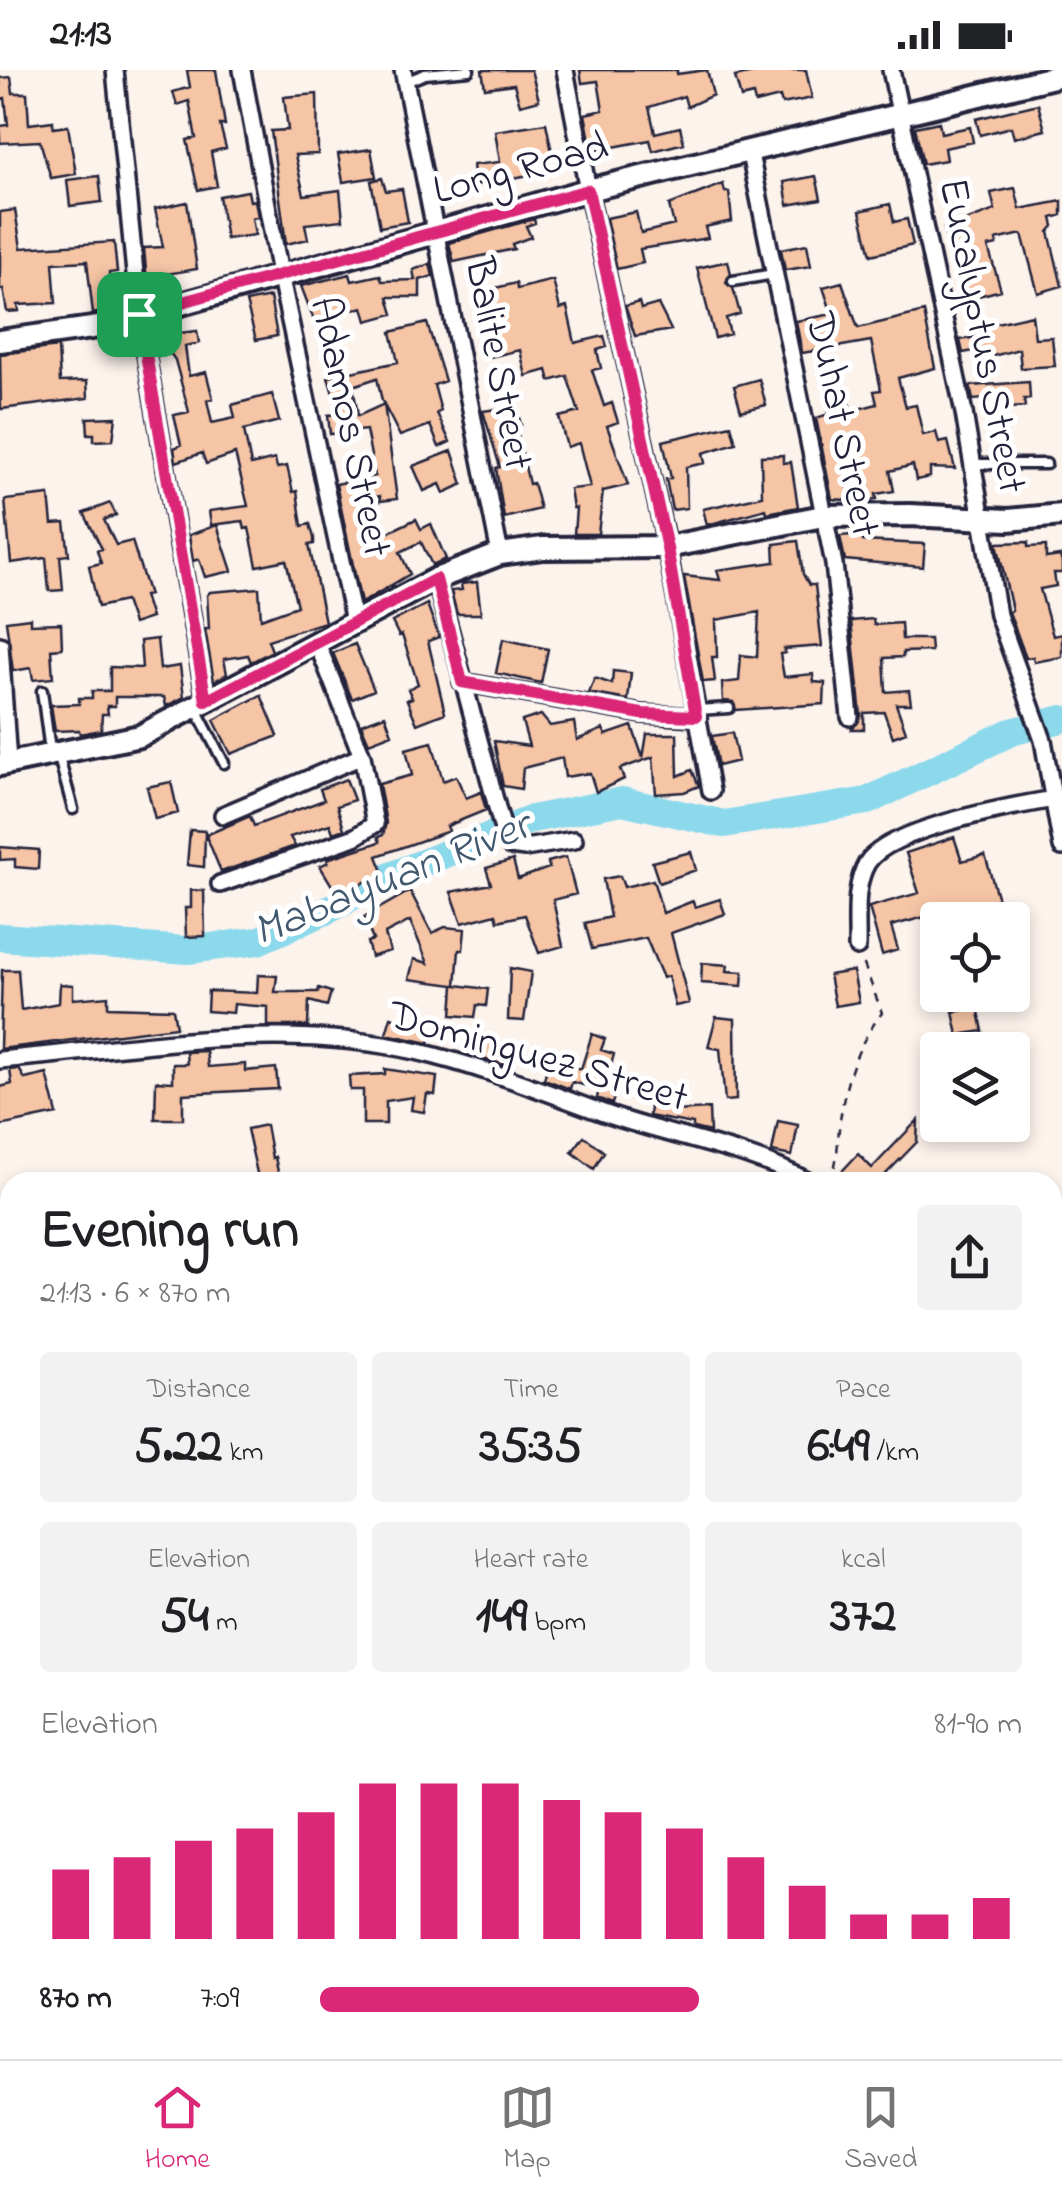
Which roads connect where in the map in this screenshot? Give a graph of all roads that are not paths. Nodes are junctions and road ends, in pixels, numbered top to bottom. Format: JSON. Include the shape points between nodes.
{"nodes":[{"id":1,"x":116,"y":70,"type":"edge"},
{"id":2,"x":242,"y":70,"type":"edge"},
{"id":3,"x":469,"y":70,"type":"edge"},
{"id":4,"x":565,"y":70,"type":"edge"},
{"id":5,"x":890,"y":70,"type":"edge"},
{"id":6,"x":404,"y":76,"type":"edge"},
{"id":7,"x":1060,"y":79,"type":"edge"},
{"id":8,"x":900,"y":114,"type":"junction"},
{"id":9,"x":750,"y":150,"type":"junction"},
{"id":10,"x":588,"y":190,"type":"junction"},
{"id":11,"x":435,"y":231,"type":"junction"},
{"id":12,"x":280,"y":274,"type":"junction"},
{"id":13,"x":774,"y":274,"type":"junction"},
{"id":14,"x":733,"y":282,"type":"dead end"},
{"id":15,"x":139,"y":314,"type":"junction"},
{"id":16,"x":0,"y":341,"type":"edge"},
{"id":17,"x":972,"y":464,"type":"junction"},
{"id":18,"x":1046,"y":464,"type":"dead end"},
{"id":19,"x":1062,"y":515,"type":"edge"},
{"id":20,"x":823,"y":516,"type":"junction"},
{"id":21,"x":981,"y":520,"type":"junction"},
{"id":22,"x":667,"y":548,"type":"junction"},
{"id":23,"x":500,"y":554,"type":"junction"},
{"id":24,"x":436,"y":579,"type":"junction"},
{"id":25,"x":354,"y":622,"type":"junction"},
{"id":26,"x":317,"y":643,"type":"junction"},
{"id":27,"x":0,"y":645,"type":"edge"},
{"id":28,"x":462,"y":682,"type":"junction"},
{"id":29,"x":42,"y":691,"type":"dead end"},
{"id":30,"x":201,"y":704,"type":"junction"},
{"id":31,"x":728,"y":708,"type":"dead end"},
{"id":32,"x":695,"y":713,"type":"junction"},
{"id":33,"x":850,"y":717,"type":"dead end"},
{"id":34,"x":1050,"y":747,"type":"edge"},
{"id":35,"x":54,"y":754,"type":"junction"},
{"id":36,"x":362,"y":756,"type":"junction"},
{"id":37,"x":224,"y":763,"type":"dead end"},
{"id":38,"x":4,"y":764,"type":"edge"},
{"id":39,"x":711,"y":791,"type":"dead end"},
{"id":40,"x":1054,"y":799,"type":"junction"},
{"id":41,"x":73,"y":809,"type":"dead end"},
{"id":42,"x":223,"y":815,"type":"dead end"},
{"id":43,"x":574,"y":840,"type":"dead end"},
{"id":44,"x":1062,"y":847,"type":"edge"},
{"id":45,"x":220,"y":884,"type":"dead end"},
{"id":46,"x":857,"y":947,"type":"road end"},
{"id":47,"x":0,"y":1060,"type":"edge"},
{"id":48,"x":783,"y":1172,"type":"edge"}],
"edges":[{"from":1,"to":15,"type":"street"},
{"from":2,"to":12,"type":"street","name":"Adamos Street"},
{"from":3,"to":6,"type":"lane"},
{"from":4,"to":10,"type":"street"},
{"from":5,"to":8,"type":"street","name":"Eucalyptus Street"},
{"from":6,"to":11,"type":"street","name":"Balite Street"},
{"from":7,"to":8,"type":"street","name":"Long Road"},
{"from":8,"to":9,"type":"street","name":"Long Road"},
{"from":8,"to":17,"type":"street","name":"Eucalyptus Street"},
{"from":9,"to":10,"type":"street","name":"Long Road"},
{"from":9,"to":13,"type":"street","name":"Duhat Street"},
{"from":10,"to":11,"type":"street","name":"Long Road"},
{"from":10,"to":22,"type":"street"},
{"from":11,"to":12,"type":"street","name":"Long Road"},
{"from":11,"to":23,"type":"street","name":"Balite Street"},
{"from":12,"to":15,"type":"street","name":"Long Road"},
{"from":12,"to":25,"type":"street","name":"Adamos Street"},
{"from":13,"to":14,"type":"lane"},
{"from":13,"to":20,"type":"street","name":"Duhat Street"},
{"from":15,"to":16,"type":"street","name":"Long Road","via":[[99,327]]},
{"from":15,"to":30,"type":"street"},
{"from":17,"to":18,"type":"lane"},
{"from":17,"to":21,"type":"street","name":"Eucalyptus Street"},
{"from":19,"to":21,"type":"street"},
{"from":20,"to":21,"type":"street"},
{"from":20,"to":22,"type":"street"},
{"from":20,"to":33,"type":"street","name":"Duhat Street","via":[[842,618]]},
{"from":21,"to":34,"type":"street","name":"Eucalyptus Street","via":[[998,615]]},
{"from":22,"to":23,"type":"street"},
{"from":22,"to":32,"type":"street"},
{"from":23,"to":24,"type":"street"},
{"from":24,"to":25,"type":"street"},
{"from":24,"to":28,"type":"street"},
{"from":25,"to":26,"type":"street"},
{"from":26,"to":30,"type":"street"},
{"from":26,"to":36,"type":"street"},
{"from":27,"to":38,"type":"street"},
{"from":28,"to":32,"type":"street","via":[[642,714]]},
{"from":28,"to":43,"type":"street","via":[[506,841],[525,848]]},
{"from":29,"to":35,"type":"lane"},
{"from":30,"to":35,"type":"street","via":[[140,736]]},
{"from":30,"to":37,"type":"lane"},
{"from":31,"to":32,"type":"lane"},
{"from":32,"to":39,"type":"street"},
{"from":34,"to":40,"type":"street","name":"Eucalyptus Street"},
{"from":35,"to":38,"type":"street"},
{"from":35,"to":41,"type":"lane"},
{"from":36,"to":42,"type":"street"},
{"from":36,"to":45,"type":"street","via":[[373,827]]},
{"from":40,"to":44,"type":"street","name":"Eucalyptus Street"},
{"from":40,"to":46,"type":"street","via":[[944,824],[886,846],[868,861],[860,883]]},
{"from":47,"to":48,"type":"street","name":"Dominguez Street","via":[[244,1040],[312,1039],[414,1051]]}]}
